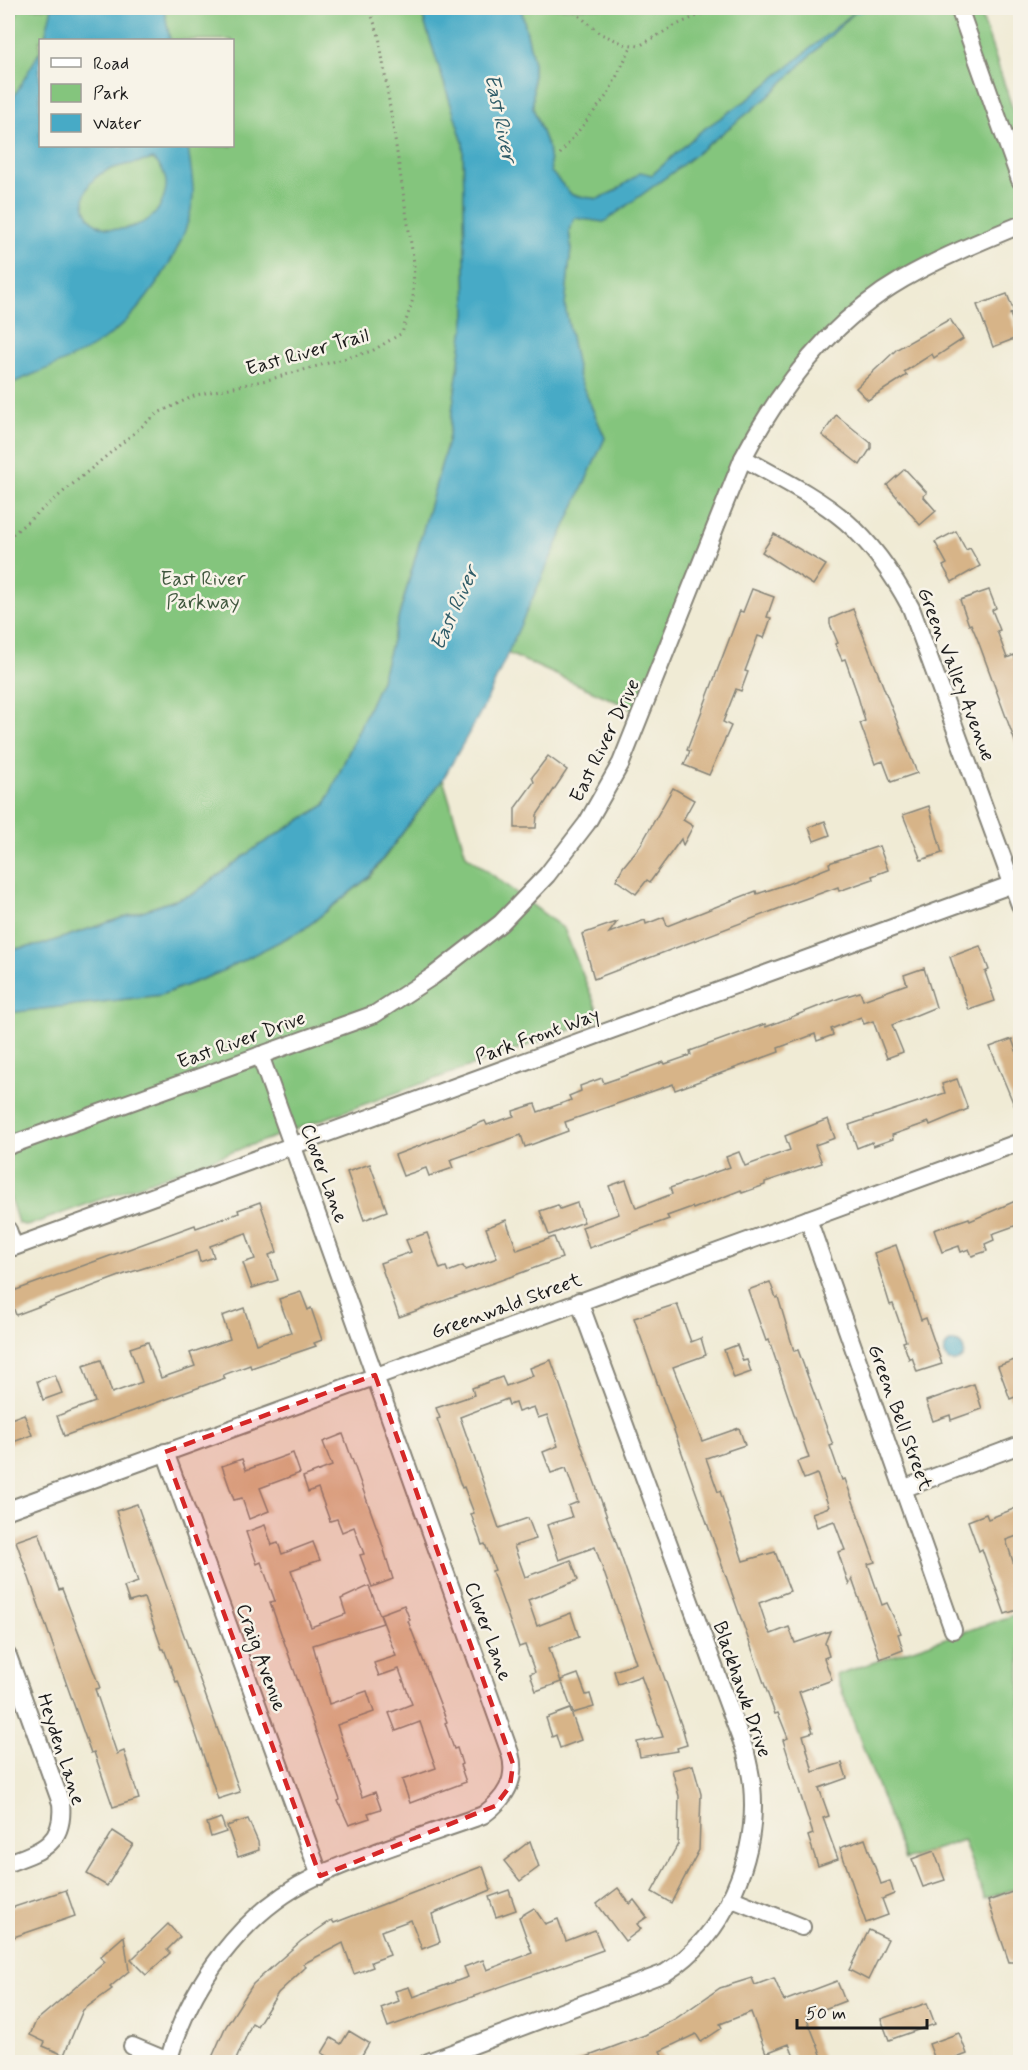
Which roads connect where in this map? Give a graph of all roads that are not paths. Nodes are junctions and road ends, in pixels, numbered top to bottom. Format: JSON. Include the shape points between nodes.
{"nodes":[{"id":1,"x":959,"y":8,"type":"edge"},
{"id":2,"x":1020,"y":180,"type":"edge"},
{"id":3,"x":1020,"y":225,"type":"edge"},
{"id":4,"x":743,"y":458,"type":"junction"},
{"id":5,"x":1013,"y":884,"type":"junction"},
{"id":6,"x":1020,"y":904,"type":"edge"},
{"id":7,"x":260,"y":1055,"type":"junction"},
{"id":8,"x":1020,"y":1142,"type":"edge"},
{"id":9,"x":8,"y":1146,"type":"edge"},
{"id":10,"x":293,"y":1146,"type":"junction"},
{"id":11,"x":808,"y":1218,"type":"junction"},
{"id":12,"x":8,"y":1230,"type":"edge"},
{"id":13,"x":579,"y":1301,"type":"junction"},
{"id":14,"x":375,"y":1375,"type":"junction"},
{"id":15,"x":1020,"y":1445,"type":"edge"},
{"id":16,"x":165,"y":1452,"type":"junction"},
{"id":17,"x":905,"y":1488,"type":"junction"},
{"id":18,"x":8,"y":1510,"type":"edge"},
{"id":19,"x":953,"y":1630,"type":"dead end"},
{"id":20,"x":8,"y":1656,"type":"edge"},
{"id":21,"x":8,"y":1863,"type":"edge"},
{"id":22,"x":320,"y":1876,"type":"junction"},
{"id":23,"x":730,"y":1898,"type":"junction"},
{"id":24,"x":801,"y":1927,"type":"dead end"},
{"id":25,"x":132,"y":2046,"type":"dead end"},
{"id":26,"x":168,"y":2062,"type":"edge"},
{"id":27,"x":428,"y":2062,"type":"edge"}],
"edges":[{"from":1,"to":2,"type":"street"},
{"from":3,"to":4,"type":"street","name":"East River Drive","via":[[903,279],[842,324],[797,371]]},
{"from":4,"to":5,"type":"street","name":"Green Valley Avenue","via":[[838,512],[879,554],[897,580],[911,608]]},
{"from":4,"to":7,"type":"street","name":"East River Drive","via":[[621,763],[587,823],[547,875],[501,923],[433,976],[375,1014]]},
{"from":5,"to":6,"type":"street","name":"Green Valley Avenue"},
{"from":5,"to":10,"type":"street","name":"Park Front Way"},
{"from":7,"to":9,"type":"street","name":"East River Drive"},
{"from":7,"to":10,"type":"street","name":"Clover Lane"},
{"from":8,"to":11,"type":"street","name":"Greenwald Street"},
{"from":10,"to":12,"type":"street","name":"Park Front Way","via":[[14,1247]]},
{"from":10,"to":14,"type":"street","name":"Clover Lane"},
{"from":11,"to":13,"type":"street","name":"Greenwald Street"},
{"from":11,"to":17,"type":"street","name":"Green Bell Street"},
{"from":13,"to":14,"type":"street","name":"Greenwald Street"},
{"from":13,"to":23,"type":"street","name":"Blackhawk Drive","via":[[746,1753],[752,1785],[752,1824],[745,1860]]},
{"from":14,"to":16,"type":"street","name":"Greenwald Street"},
{"from":14,"to":22,"type":"street","name":"Clover Lane","via":[[510,1753],[514,1775],[504,1796],[483,1815]]},
{"from":15,"to":17,"type":"street"},
{"from":16,"to":18,"type":"street","name":"Greenwald Street"},
{"from":16,"to":22,"type":"street","name":"Craig Avenue"},
{"from":17,"to":19,"type":"street","name":"Green Bell Street"},
{"from":20,"to":21,"type":"street","name":"Heyden Lane","via":[[62,1815],[49,1844]]},
{"from":22,"to":26,"type":"street","name":"Clover Lane","via":[[268,1908],[223,1954],[188,2009]]},
{"from":23,"to":24,"type":"street"},
{"from":23,"to":27,"type":"street","name":"Blackhawk Drive","via":[[704,1941],[665,1973]]},
{"from":25,"to":26,"type":"street"}]}
